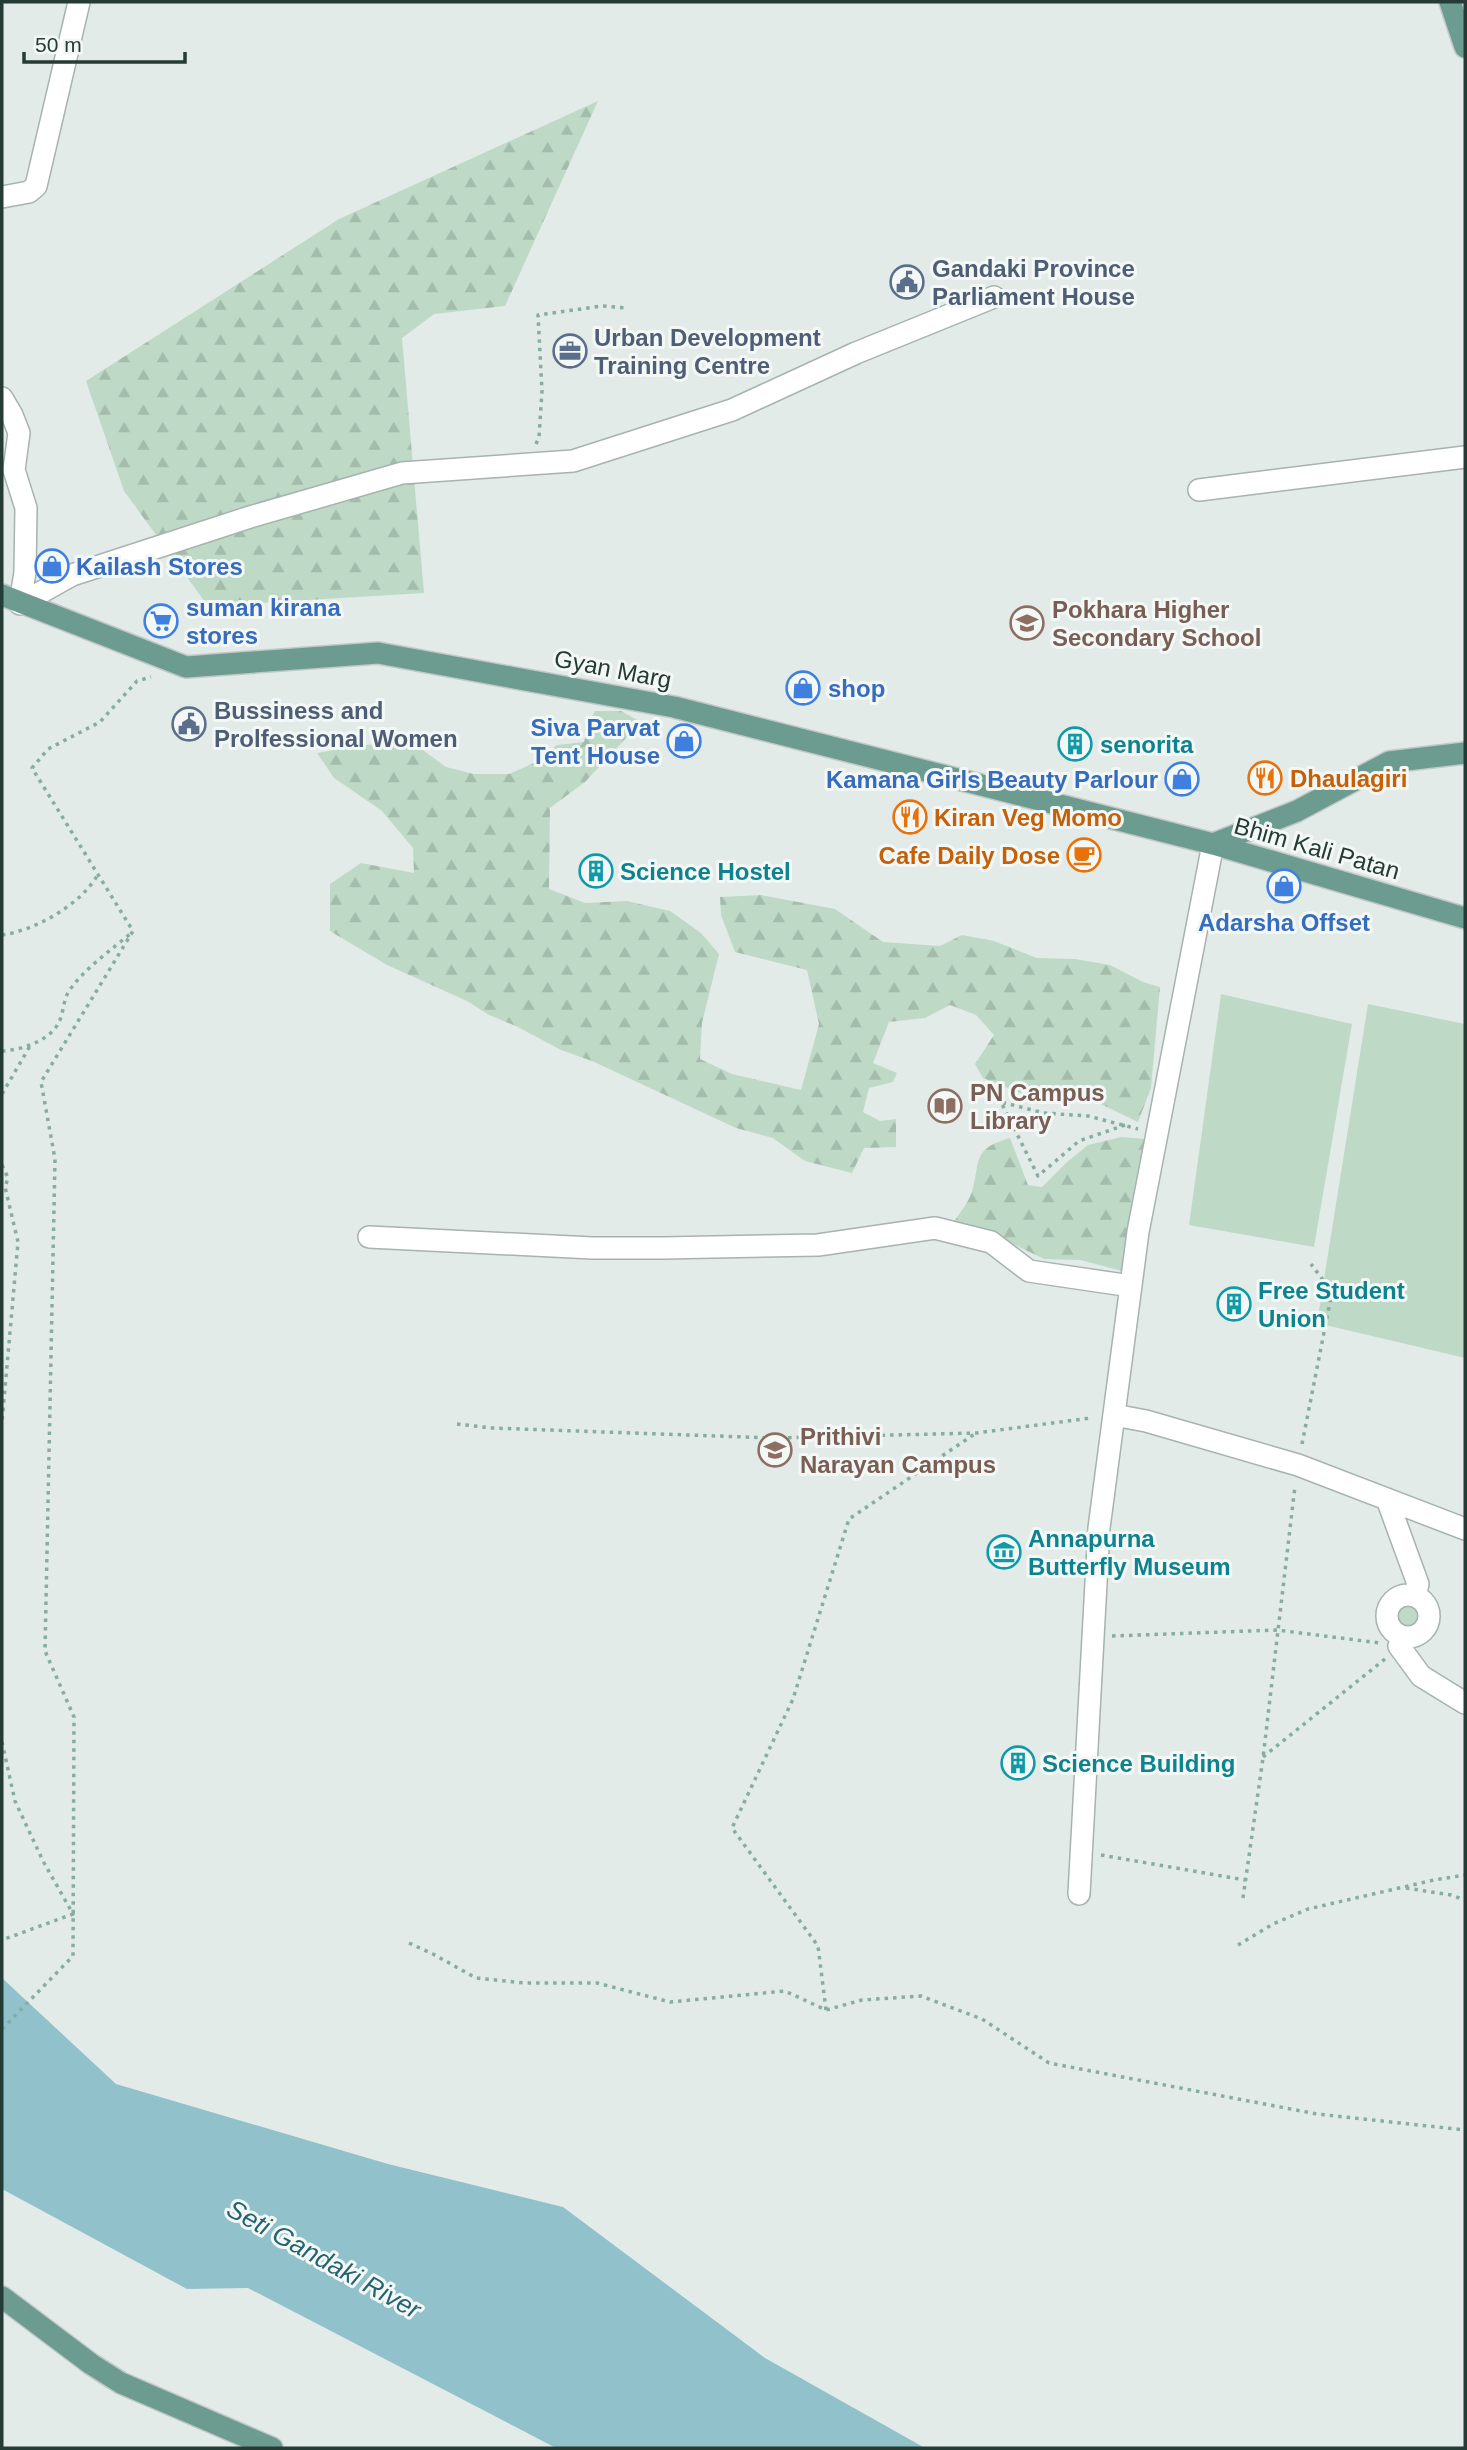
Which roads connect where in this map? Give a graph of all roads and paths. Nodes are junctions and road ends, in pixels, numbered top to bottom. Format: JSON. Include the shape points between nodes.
{"nodes":[{"id":1,"x":79,"y":2,"type":"edge"},
{"id":2,"x":1450,"y":2,"type":"edge"},
{"id":3,"x":1461,"y":2,"type":"edge"},
{"id":4,"x":1465,"y":15,"type":"edge"},
{"id":5,"x":1465,"y":47,"type":"edge"},
{"id":6,"x":2,"y":197,"type":"edge"},
{"id":7,"x":993,"y":297,"type":"dead end"},
{"id":8,"x":627,"y":308,"type":"dead end"},
{"id":9,"x":2,"y":398,"type":"edge"},
{"id":10,"x":1465,"y":457,"type":"edge"},
{"id":11,"x":529,"y":466,"type":"junction"},
{"id":12,"x":1199,"y":490,"type":"dead end"},
{"id":13,"x":11,"y":599,"type":"edge"},
{"id":14,"x":186,"y":667,"type":"junction"},
{"id":15,"x":1465,"y":753,"type":"edge"},
{"id":16,"x":1213,"y":844,"type":"junction"},
{"id":17,"x":98,"y":874,"type":"junction"},
{"id":18,"x":1465,"y":918,"type":"edge"},
{"id":19,"x":133,"y":931,"type":"junction"},
{"id":20,"x":2,"y":935,"type":"edge"},
{"id":21,"x":31,"y":1045,"type":"junction"},
{"id":22,"x":2,"y":1051,"type":"edge"},
{"id":23,"x":2,"y":1094,"type":"edge"},
{"id":24,"x":1125,"y":1125,"type":"junction"},
{"id":25,"x":1157,"y":1135,"type":"junction"},
{"id":26,"x":2,"y":1165,"type":"edge"},
{"id":27,"x":369,"y":1237,"type":"dead end"},
{"id":28,"x":1311,"y":1264,"type":"dead end"},
{"id":29,"x":1131,"y":1286,"type":"junction"},
{"id":30,"x":1114,"y":1415,"type":"junction"},
{"id":31,"x":2,"y":1422,"type":"edge"},
{"id":32,"x":457,"y":1424,"type":"dead end"},
{"id":33,"x":976,"y":1433,"type":"junction"},
{"id":34,"x":1298,"y":1465,"type":"junction"},
{"id":35,"x":1387,"y":1499,"type":"junction"},
{"id":36,"x":1465,"y":1529,"type":"edge"},
{"id":37,"x":1277,"y":1630,"type":"junction"},
{"id":38,"x":1093,"y":1637,"type":"junction"},
{"id":39,"x":1401,"y":1641,"type":"junction"},
{"id":40,"x":1465,"y":1703,"type":"edge"},
{"id":41,"x":2,"y":1742,"type":"edge"},
{"id":42,"x":1263,"y":1758,"type":"junction"},
{"id":43,"x":1081,"y":1852,"type":"junction"},
{"id":44,"x":1465,"y":1875,"type":"edge"},
{"id":45,"x":1245,"y":1880,"type":"junction"},
{"id":46,"x":1404,"y":1888,"type":"junction"},
{"id":47,"x":1079,"y":1894,"type":"dead end"},
{"id":48,"x":1242,"y":1898,"type":"dead end"},
{"id":49,"x":1465,"y":1900,"type":"edge"},
{"id":50,"x":73,"y":1914,"type":"junction"},
{"id":51,"x":2,"y":1940,"type":"edge"},
{"id":52,"x":408,"y":1943,"type":"dead end"},
{"id":53,"x":1238,"y":1945,"type":"dead end"},
{"id":54,"x":826,"y":2011,"type":"junction"},
{"id":55,"x":2,"y":2029,"type":"edge"},
{"id":56,"x":1465,"y":2130,"type":"edge"},
{"id":57,"x":2,"y":2297,"type":"edge"},
{"id":58,"x":272,"y":2448,"type":"edge"}],
"edges":[{"from":1,"to":6,"type":"street","via":[[36,186],[29,192]]},
{"from":2,"to":5,"type":"main road"},
{"from":3,"to":4,"type":"street"},
{"from":7,"to":11,"type":"street","via":[[732,410],[573,461]]},
{"from":8,"to":11,"type":"path","via":[[602,306],[538,316],[542,391],[539,437]]},
{"from":9,"to":13,"type":"street","via":[[19,433],[14,470],[26,508],[25,572]]},
{"from":10,"to":12,"type":"street"},
{"from":11,"to":13,"type":"street","via":[[402,473],[250,517]]},
{"from":13,"to":14,"type":"main road","name":"Gyan Marg"},
{"from":14,"to":16,"type":"main road","name":"Gyan Marg","via":[[378,653],[674,707]]},
{"from":14,"to":17,"type":"path","via":[[137,681],[100,723],[48,749],[32,768]]},
{"from":15,"to":16,"type":"main road","name":"Bhim Kali Patan","via":[[1389,762],[1297,811]]},
{"from":16,"to":18,"type":"main road","name":"Bhim Kali Patan"},
{"from":16,"to":25,"type":"street"},
{"from":17,"to":19,"type":"path"},
{"from":17,"to":20,"type":"path","via":[[91,888],[62,912]]},
{"from":19,"to":21,"type":"path","via":[[68,992],[59,1024]]},
{"from":19,"to":50,"type":"path","via":[[41,1082],[55,1159],[45,1651],[74,1717]]},
{"from":21,"to":22,"type":"path"},
{"from":21,"to":23,"type":"path"},
{"from":24,"to":24,"type":"path","via":[[1044,1113],[1001,1102],[1038,1176],[1079,1141]]},
{"from":24,"to":25,"type":"path"},
{"from":25,"to":29,"type":"street"},
{"from":26,"to":31,"type":"path","via":[[18,1242]]},
{"from":27,"to":29,"type":"street","via":[[663,1248],[818,1245],[935,1228],[991,1242],[1029,1271]]},
{"from":28,"to":34,"type":"path","via":[[1332,1292]]},
{"from":29,"to":30,"type":"street"},
{"from":30,"to":33,"type":"path"},
{"from":30,"to":34,"type":"street"},
{"from":30,"to":38,"type":"street","via":[[1099,1528]]},
{"from":32,"to":33,"type":"path","via":[[773,1438]]},
{"from":33,"to":54,"type":"path","via":[[849,1519],[793,1699],[732,1828],[818,1946]]},
{"from":34,"to":35,"type":"street"},
{"from":34,"to":37,"type":"path"},
{"from":35,"to":36,"type":"street"},
{"from":35,"to":39,"type":"street","via":[[1418,1584],[1415,1596],[1399,1597],[1389,1608],[1388,1622]]},
{"from":37,"to":38,"type":"path"},
{"from":37,"to":39,"type":"path"},
{"from":37,"to":42,"type":"path"},
{"from":38,"to":43,"type":"street"},
{"from":39,"to":40,"type":"street","via":[[1421,1676]]},
{"from":39,"to":42,"type":"path","via":[[1366,1676]]},
{"from":41,"to":50,"type":"path","via":[[15,1801]]},
{"from":42,"to":45,"type":"path"},
{"from":43,"to":45,"type":"path"},
{"from":43,"to":47,"type":"street"},
{"from":44,"to":46,"type":"path"},
{"from":45,"to":48,"type":"path"},
{"from":46,"to":49,"type":"path"},
{"from":46,"to":53,"type":"path","via":[[1308,1909]]},
{"from":50,"to":51,"type":"path"},
{"from":50,"to":55,"type":"path","via":[[73,1956]]},
{"from":52,"to":54,"type":"path","via":[[477,1978],[597,1983],[670,2002],[785,1991]]},
{"from":54,"to":56,"type":"path","via":[[862,2000],[921,1996],[982,2019],[1049,2063],[1317,2114]]},
{"from":57,"to":58,"type":"main road","via":[[121,2383]]}]}
